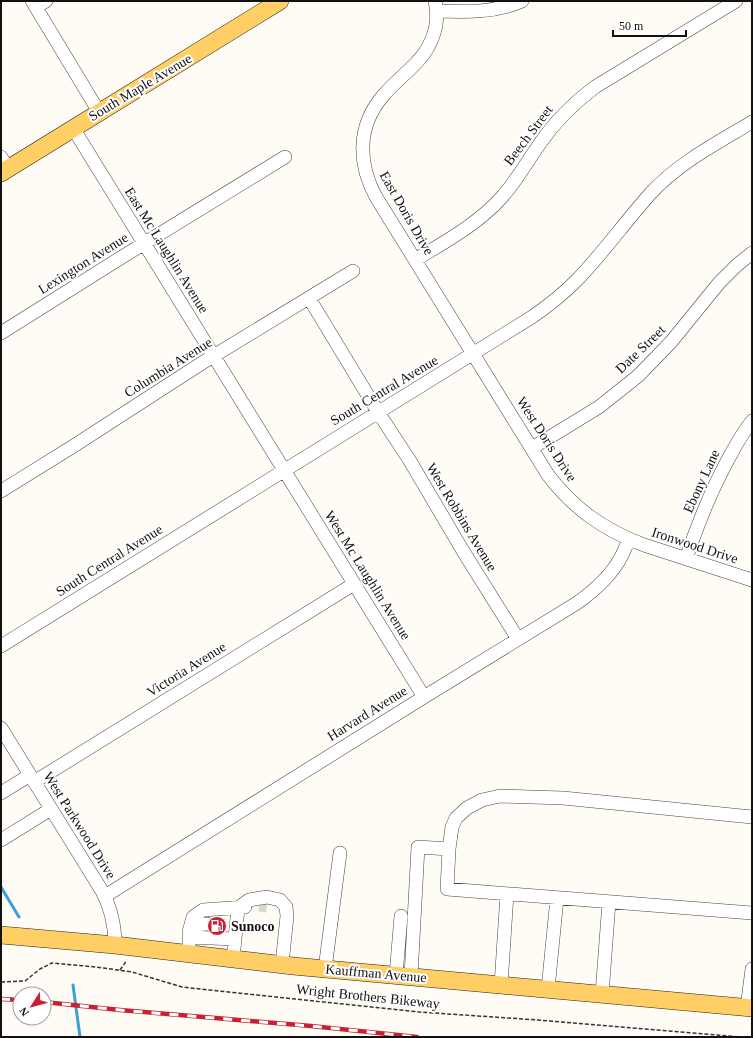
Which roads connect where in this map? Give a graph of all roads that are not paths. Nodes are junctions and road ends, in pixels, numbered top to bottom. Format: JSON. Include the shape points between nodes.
{"nodes":[{"id":1,"x":280,"y":1,"type":"edge"},
{"id":2,"x":522,"y":1,"type":"edge"},
{"id":3,"x":736,"y":1,"type":"edge"},
{"id":4,"x":38,"y":3,"type":"edge"},
{"id":5,"x":436,"y":6,"type":"edge"},
{"id":6,"x":99,"y":112,"type":"junction"},
{"id":7,"x":752,"y":122,"type":"edge"},
{"id":8,"x":73,"y":128,"type":"junction"},
{"id":9,"x":285,"y":157,"type":"dead end"},
{"id":10,"x":3,"y":166,"type":"edge"},
{"id":11,"x":144,"y":243,"type":"junction"},
{"id":12,"x":752,"y":253,"type":"edge"},
{"id":13,"x":415,"y":260,"type":"junction"},
{"id":14,"x":353,"y":271,"type":"dead end"},
{"id":15,"x":309,"y":298,"type":"junction"},
{"id":16,"x":1,"y":333,"type":"edge"},
{"id":17,"x":473,"y":354,"type":"junction"},
{"id":18,"x":214,"y":356,"type":"junction"},
{"id":19,"x":378,"y":412,"type":"junction"},
{"id":20,"x":752,"y":421,"type":"edge"},
{"id":21,"x":532,"y":448,"type":"junction"},
{"id":22,"x":284,"y":470,"type":"junction"},
{"id":23,"x":1,"y":491,"type":"edge"},
{"id":24,"x":629,"y":540,"type":"junction"},
{"id":25,"x":686,"y":559,"type":"junction"},
{"id":26,"x":752,"y":580,"type":"edge"},
{"id":27,"x":354,"y":584,"type":"junction"},
{"id":28,"x":518,"y":639,"type":"junction"},
{"id":29,"x":1,"y":646,"type":"edge"},
{"id":30,"x":424,"y":697,"type":"junction"},
{"id":31,"x":1,"y":728,"type":"edge"},
{"id":32,"x":32,"y":778,"type":"junction"},
{"id":33,"x":1,"y":793,"type":"edge"},
{"id":34,"x":52,"y":809,"type":"junction"},
{"id":35,"x":752,"y":817,"type":"edge"},
{"id":36,"x":1,"y":840,"type":"edge"},
{"id":37,"x":449,"y":849,"type":"junction"},
{"id":38,"x":340,"y":853,"type":"dead end"},
{"id":39,"x":507,"y":894,"type":"junction"},
{"id":40,"x":105,"y":896,"type":"junction"},
{"id":41,"x":556,"y":898,"type":"junction"},
{"id":42,"x":609,"y":902,"type":"junction"},
{"id":43,"x":286,"y":907,"type":"junction"},
{"id":44,"x":238,"y":908,"type":"junction"},
{"id":45,"x":752,"y":913,"type":"edge"},
{"id":46,"x":401,"y":916,"type":"dead end"},
{"id":47,"x":207,"y":924,"type":"tunnel mouth"},
{"id":48,"x":190,"y":931,"type":"junction"},
{"id":49,"x":1,"y":935,"type":"edge"},
{"id":50,"x":234,"y":940,"type":"junction"},
{"id":51,"x":115,"y":945,"type":"junction"},
{"id":52,"x":189,"y":954,"type":"junction"},
{"id":53,"x":232,"y":959,"type":"junction"},
{"id":54,"x":282,"y":964,"type":"junction"},
{"id":55,"x":325,"y":969,"type":"junction"},
{"id":56,"x":752,"y":969,"type":"edge"},
{"id":57,"x":404,"y":976,"type":"junction"},
{"id":58,"x":501,"y":985,"type":"junction"},
{"id":59,"x":548,"y":989,"type":"junction"},
{"id":60,"x":602,"y":994,"type":"junction"},
{"id":61,"x":750,"y":1008,"type":"edge"}],
"edges":[{"from":1,"to":6,"type":"main road","name":"South Maple Avenue"},
{"from":2,"to":5,"type":"street","via":[[507,7],[473,12]]},
{"from":3,"to":13,"type":"street","name":"Beech Street","via":[[595,87],[580,99],[553,126],[491,208],[467,228]]},
{"from":4,"to":6,"type":"street"},
{"from":5,"to":13,"type":"street","name":"East Doris Drive","via":[[435,31],[428,49],[378,102],[368,121],[363,143],[364,164],[370,186]]},
{"from":6,"to":8,"type":"main road","name":"South Maple Avenue"},
{"from":7,"to":17,"type":"street","name":"South Central Avenue","via":[[681,167],[651,193],[566,291],[532,317]]},
{"from":8,"to":10,"type":"main road","name":"South Maple Avenue"},
{"from":8,"to":11,"type":"street","name":"East Mc Laughlin Avenue"},
{"from":9,"to":11,"type":"street","name":"Lexington Avenue"},
{"from":11,"to":16,"type":"street","name":"Lexington Avenue"},
{"from":11,"to":18,"type":"street","name":"East Mc Laughlin Avenue"},
{"from":12,"to":21,"type":"street","name":"Date Street","via":[[720,283],[671,342],[638,376],[599,407]]},
{"from":13,"to":17,"type":"street","name":"East Doris Drive"},
{"from":14,"to":15,"type":"street","name":"Columbia Avenue"},
{"from":15,"to":18,"type":"street","name":"Columbia Avenue"},
{"from":15,"to":19,"type":"street","name":"West Robbins Avenue"},
{"from":17,"to":19,"type":"street","name":"South Central Avenue"},
{"from":17,"to":21,"type":"street","name":"West Doris Drive"},
{"from":18,"to":22,"type":"street","name":"East Mc Laughlin Avenue"},
{"from":18,"to":23,"type":"street","name":"Columbia Avenue"},
{"from":19,"to":22,"type":"street","name":"South Central Avenue"},
{"from":19,"to":28,"type":"street","name":"West Robbins Avenue"},
{"from":20,"to":25,"type":"street","name":"Ebony Lane","via":[[737,443],[708,498]]},
{"from":21,"to":24,"type":"street","name":"West Doris Drive","via":[[573,504],[599,524]]},
{"from":22,"to":27,"type":"street","name":"West Mc Laughlin Avenue"},
{"from":22,"to":29,"type":"street","name":"South Central Avenue"},
{"from":24,"to":25,"type":"street","name":"Ironwood Drive"},
{"from":24,"to":28,"type":"street","name":"Harvard Avenue","via":[[611,572],[599,585],[577,603]]},
{"from":25,"to":26,"type":"street","name":"Ironwood Drive"},
{"from":27,"to":30,"type":"street","name":"West Mc Laughlin Avenue"},
{"from":27,"to":32,"type":"street","name":"Victoria Avenue"},
{"from":28,"to":30,"type":"street","name":"Harvard Avenue"},
{"from":30,"to":40,"type":"street","name":"Harvard Avenue"},
{"from":31,"to":32,"type":"street","name":"West Parkwood Drive"},
{"from":32,"to":33,"type":"street","name":"Victoria Avenue"},
{"from":32,"to":34,"type":"street","name":"West Parkwood Drive"},
{"from":34,"to":36,"type":"street"},
{"from":34,"to":40,"type":"street","name":"West Parkwood Drive"},
{"from":35,"to":37,"type":"street","via":[[563,798],[500,796],[482,800],[456,818]]},
{"from":37,"to":39,"type":"street","via":[[447,889]]},
{"from":37,"to":57,"type":"street","via":[[418,847]]},
{"from":38,"to":55,"type":"street"},
{"from":39,"to":41,"type":"street"},
{"from":39,"to":58,"type":"street"},
{"from":40,"to":51,"type":"street","name":"West Parkwood Drive","via":[[113,920]]},
{"from":41,"to":42,"type":"street"},
{"from":41,"to":59,"type":"street"},
{"from":42,"to":45,"type":"street"},
{"from":42,"to":60,"type":"street"},
{"from":43,"to":44,"type":"street","via":[[263,905]]},
{"from":43,"to":44,"type":"street","via":[[280,900],[267,897],[249,900]]},
{"from":43,"to":54,"type":"street"},
{"from":44,"to":48,"type":"street","via":[[203,910],[193,917]]},
{"from":44,"to":50,"type":"street","via":[[231,926]]},
{"from":46,"to":57,"type":"street"},
{"from":47,"to":48,"type":"street"},
{"from":48,"to":50,"type":"street"},
{"from":48,"to":52,"type":"street"},
{"from":49,"to":51,"type":"main road","name":"Kauffman Avenue"},
{"from":50,"to":53,"type":"street"},
{"from":51,"to":52,"type":"main road","name":"Kauffman Avenue"},
{"from":52,"to":53,"type":"main road","name":"Kauffman Avenue"},
{"from":53,"to":54,"type":"main road","name":"Kauffman Avenue"},
{"from":54,"to":55,"type":"main road","name":"Kauffman Avenue"},
{"from":55,"to":57,"type":"main road","name":"Kauffman Avenue"},
{"from":56,"to":61,"type":"street"},
{"from":57,"to":58,"type":"main road","name":"Kauffman Avenue"},
{"from":58,"to":59,"type":"main road","name":"Kauffman Avenue"},
{"from":59,"to":60,"type":"main road","name":"Kauffman Avenue"},
{"from":60,"to":61,"type":"main road","name":"Kauffman Avenue"}]}
